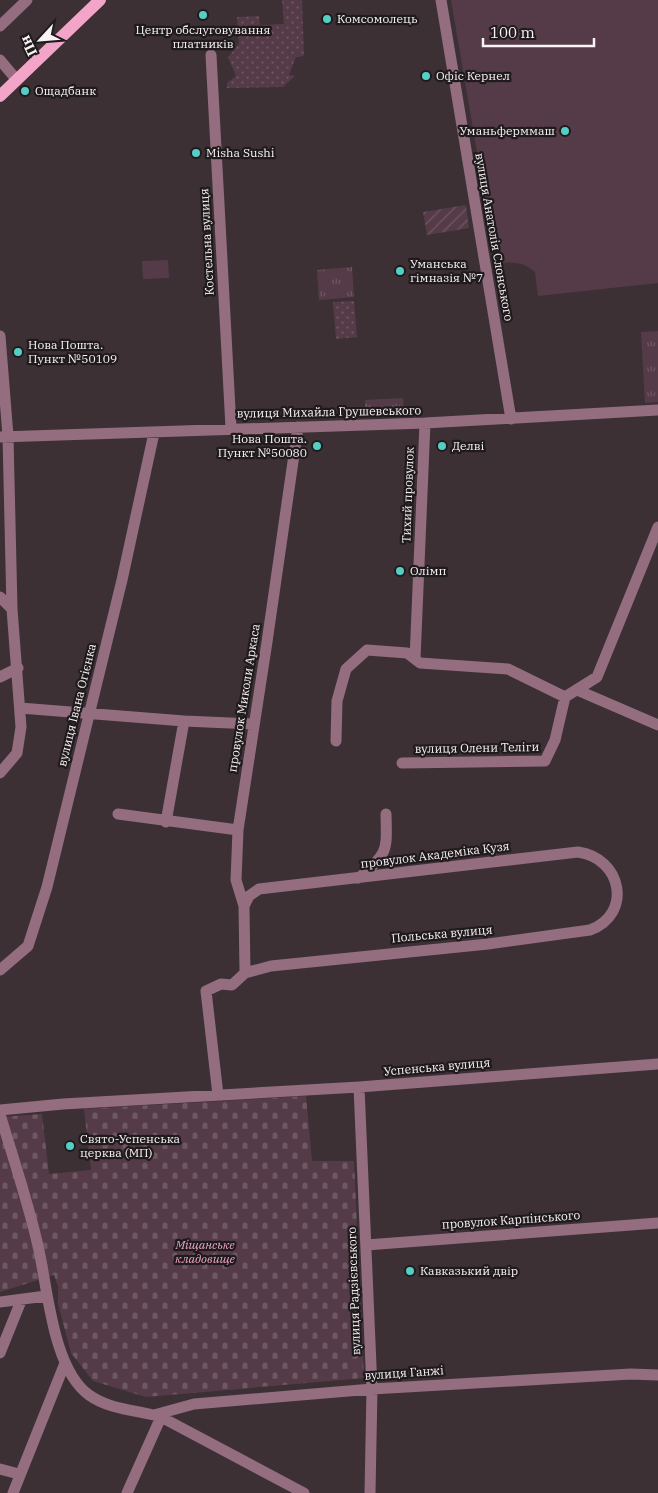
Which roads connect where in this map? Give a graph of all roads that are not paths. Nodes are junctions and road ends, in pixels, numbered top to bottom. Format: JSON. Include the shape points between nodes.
{"nodes":[{"id":1,"x":27,"y":0,"type":"edge"},
{"id":2,"x":100,"y":0,"type":"edge"},
{"id":3,"x":441,"y":0,"type":"edge"},
{"id":4,"x":0,"y":26,"type":"edge"},
{"id":5,"x":211,"y":55,"type":"dead end"},
{"id":6,"x":0,"y":60,"type":"edge"},
{"id":7,"x":16,"y":79,"type":"junction"},
{"id":8,"x":0,"y":96,"type":"edge"},
{"id":9,"x":0,"y":336,"type":"edge"},
{"id":10,"x":658,"y":410,"type":"edge"},
{"id":11,"x":511,"y":419,"type":"junction"},
{"id":12,"x":425,"y":423,"type":"junction"},
{"id":13,"x":298,"y":427,"type":"junction"},
{"id":14,"x":231,"y":428,"type":"junction"},
{"id":15,"x":154,"y":433,"type":"junction"},
{"id":16,"x":4,"y":437,"type":"edge"},
{"id":17,"x":658,"y":527,"type":"edge"},
{"id":18,"x":0,"y":597,"type":"edge"},
{"id":19,"x":12,"y":609,"type":"junction"},
{"id":20,"x":415,"y":659,"type":"junction"},
{"id":21,"x":18,"y":668,"type":"junction"},
{"id":22,"x":0,"y":677,"type":"edge"},
{"id":23,"x":577,"y":690,"type":"junction"},
{"id":24,"x":565,"y":697,"type":"junction"},
{"id":25,"x":20,"y":708,"type":"junction"},
{"id":26,"x":89,"y":714,"type":"junction"},
{"id":27,"x":184,"y":721,"type":"junction"},
{"id":28,"x":253,"y":724,"type":"junction"},
{"id":29,"x":658,"y":725,"type":"edge"},
{"id":30,"x":336,"y":742,"type":"dead end"},
{"id":31,"x":402,"y":763,"type":"dead end"},
{"id":32,"x":0,"y":773,"type":"edge"},
{"id":33,"x":118,"y":814,"type":"dead end"},
{"id":34,"x":386,"y":814,"type":"dead end"},
{"id":35,"x":166,"y":822,"type":"junction"},
{"id":36,"x":238,"y":830,"type":"junction"},
{"id":37,"x":359,"y":878,"type":"junction"},
{"id":38,"x":617,"y":890,"type":"joint"},
{"id":39,"x":244,"y":906,"type":"junction"},
{"id":40,"x":0,"y":970,"type":"edge"},
{"id":41,"x":245,"y":973,"type":"junction"},
{"id":42,"x":658,"y":1064,"type":"edge"},
{"id":43,"x":359,"y":1087,"type":"junction"},
{"id":44,"x":218,"y":1095,"type":"junction"},
{"id":45,"x":0,"y":1112,"type":"edge"},
{"id":46,"x":658,"y":1223,"type":"edge"},
{"id":47,"x":366,"y":1245,"type":"junction"},
{"id":48,"x":46,"y":1296,"type":"junction"},
{"id":49,"x":22,"y":1301,"type":"junction"},
{"id":50,"x":0,"y":1302,"type":"edge"},
{"id":51,"x":0,"y":1353,"type":"edge"},
{"id":52,"x":65,"y":1363,"type":"junction"},
{"id":53,"x":658,"y":1375,"type":"edge"},
{"id":54,"x":372,"y":1389,"type":"junction"},
{"id":55,"x":158,"y":1416,"type":"junction"},
{"id":56,"x":0,"y":1469,"type":"edge"},
{"id":57,"x":19,"y":1474,"type":"junction"},
{"id":58,"x":13,"y":1493,"type":"edge"},
{"id":59,"x":127,"y":1493,"type":"edge"},
{"id":60,"x":302,"y":1493,"type":"edge"},
{"id":61,"x":370,"y":1493,"type":"edge"}],
"edges":[{"from":1,"to":4,"type":"street"},
{"from":2,"to":7,"type":"main road"},
{"from":3,"to":11,"type":"street","name":"вулиця Анатолія Слонського"},
{"from":5,"to":14,"type":"street","name":"Костельна вулиця"},
{"from":6,"to":7,"type":"street"},
{"from":7,"to":8,"type":"main road"},
{"from":9,"to":16,"type":"street"},
{"from":10,"to":11,"type":"street","name":"вулиця Михайла Грушевського"},
{"from":11,"to":12,"type":"street","name":"вулиця Михайла Грушевського"},
{"from":12,"to":13,"type":"street","name":"вулиця Михайла Грушевського"},
{"from":12,"to":20,"type":"street","name":"Тихий провулок"},
{"from":13,"to":14,"type":"street","name":"вулиця Михайла Грушевського"},
{"from":13,"to":28,"type":"street","name":"провулок Миколи Аркаса"},
{"from":14,"to":15,"type":"street","name":"вулиця Михайла Грушевського"},
{"from":15,"to":16,"type":"street","name":"вулиця Михайла Грушевського"},
{"from":15,"to":26,"type":"street","name":"вулиця Івана Огієнка"},
{"from":16,"to":19,"type":"street"},
{"from":17,"to":23,"type":"street","via":[[597,677]]},
{"from":18,"to":19,"type":"street"},
{"from":19,"to":21,"type":"street"},
{"from":20,"to":24,"type":"street","via":[[420,663],[508,669]]},
{"from":20,"to":30,"type":"street","via":[[407,653],[367,650],[346,669],[336,701]]},
{"from":21,"to":22,"type":"street"},
{"from":21,"to":25,"type":"street"},
{"from":23,"to":24,"type":"street"},
{"from":23,"to":29,"type":"street"},
{"from":24,"to":31,"type":"street","name":"вулиця Олени Теліги","via":[[555,740],[545,761]]},
{"from":25,"to":26,"type":"street"},
{"from":25,"to":32,"type":"street","via":[[16,753]]},
{"from":26,"to":27,"type":"street"},
{"from":26,"to":40,"type":"street","name":"вулиця Івана Огієнка","via":[[47,887],[28,946]]},
{"from":27,"to":28,"type":"street"},
{"from":27,"to":35,"type":"street"},
{"from":28,"to":36,"type":"street","name":"провулок Миколи Аркаса"},
{"from":33,"to":35,"type":"street"},
{"from":34,"to":37,"type":"street","via":[[388,844],[385,852]]},
{"from":35,"to":36,"type":"street"},
{"from":36,"to":39,"type":"street","name":"провулок Миколи Аркаса","via":[[236,880]]},
{"from":37,"to":38,"type":"street","name":"провулок Академіка Кузя","via":[[578,852],[595,856],[608,867]]},
{"from":37,"to":39,"type":"street","name":"провулок Академіка Кузя","via":[[259,889],[249,896]]},
{"from":38,"to":41,"type":"street","name":"Польська вулиця","via":[[616,905],[608,918],[597,928],[584,931],[271,966]]},
{"from":39,"to":41,"type":"street","name":"провулок Миколи Аркаса"},
{"from":41,"to":44,"type":"street","via":[[237,983],[221,984],[206,990]]},
{"from":42,"to":43,"type":"street","name":"Успенська вулиця"},
{"from":43,"to":44,"type":"street","name":"Успенська вулиця"},
{"from":43,"to":47,"type":"street","name":"вулиця Радзієвського"},
{"from":44,"to":45,"type":"street","name":"Успенська вулиця","via":[[62,1104]]},
{"from":45,"to":48,"type":"street","via":[[38,1246]]},
{"from":46,"to":47,"type":"street","name":"провулок Карпінського"},
{"from":47,"to":54,"type":"street","name":"вулиця Радзієвського"},
{"from":48,"to":49,"type":"street"},
{"from":48,"to":52,"type":"street"},
{"from":49,"to":50,"type":"street"},
{"from":49,"to":51,"type":"street"},
{"from":52,"to":55,"type":"street","via":[[77,1384],[101,1403]]},
{"from":52,"to":57,"type":"street"},
{"from":53,"to":54,"type":"street","name":"вулиця Ганжі"},
{"from":54,"to":55,"type":"street","name":"вулиця Ганжі","via":[[194,1404]]},
{"from":54,"to":61,"type":"street","name":"вулиця Радзієвського"},
{"from":55,"to":59,"type":"street"},
{"from":55,"to":60,"type":"street"},
{"from":56,"to":57,"type":"street"},
{"from":57,"to":58,"type":"street"}]}
